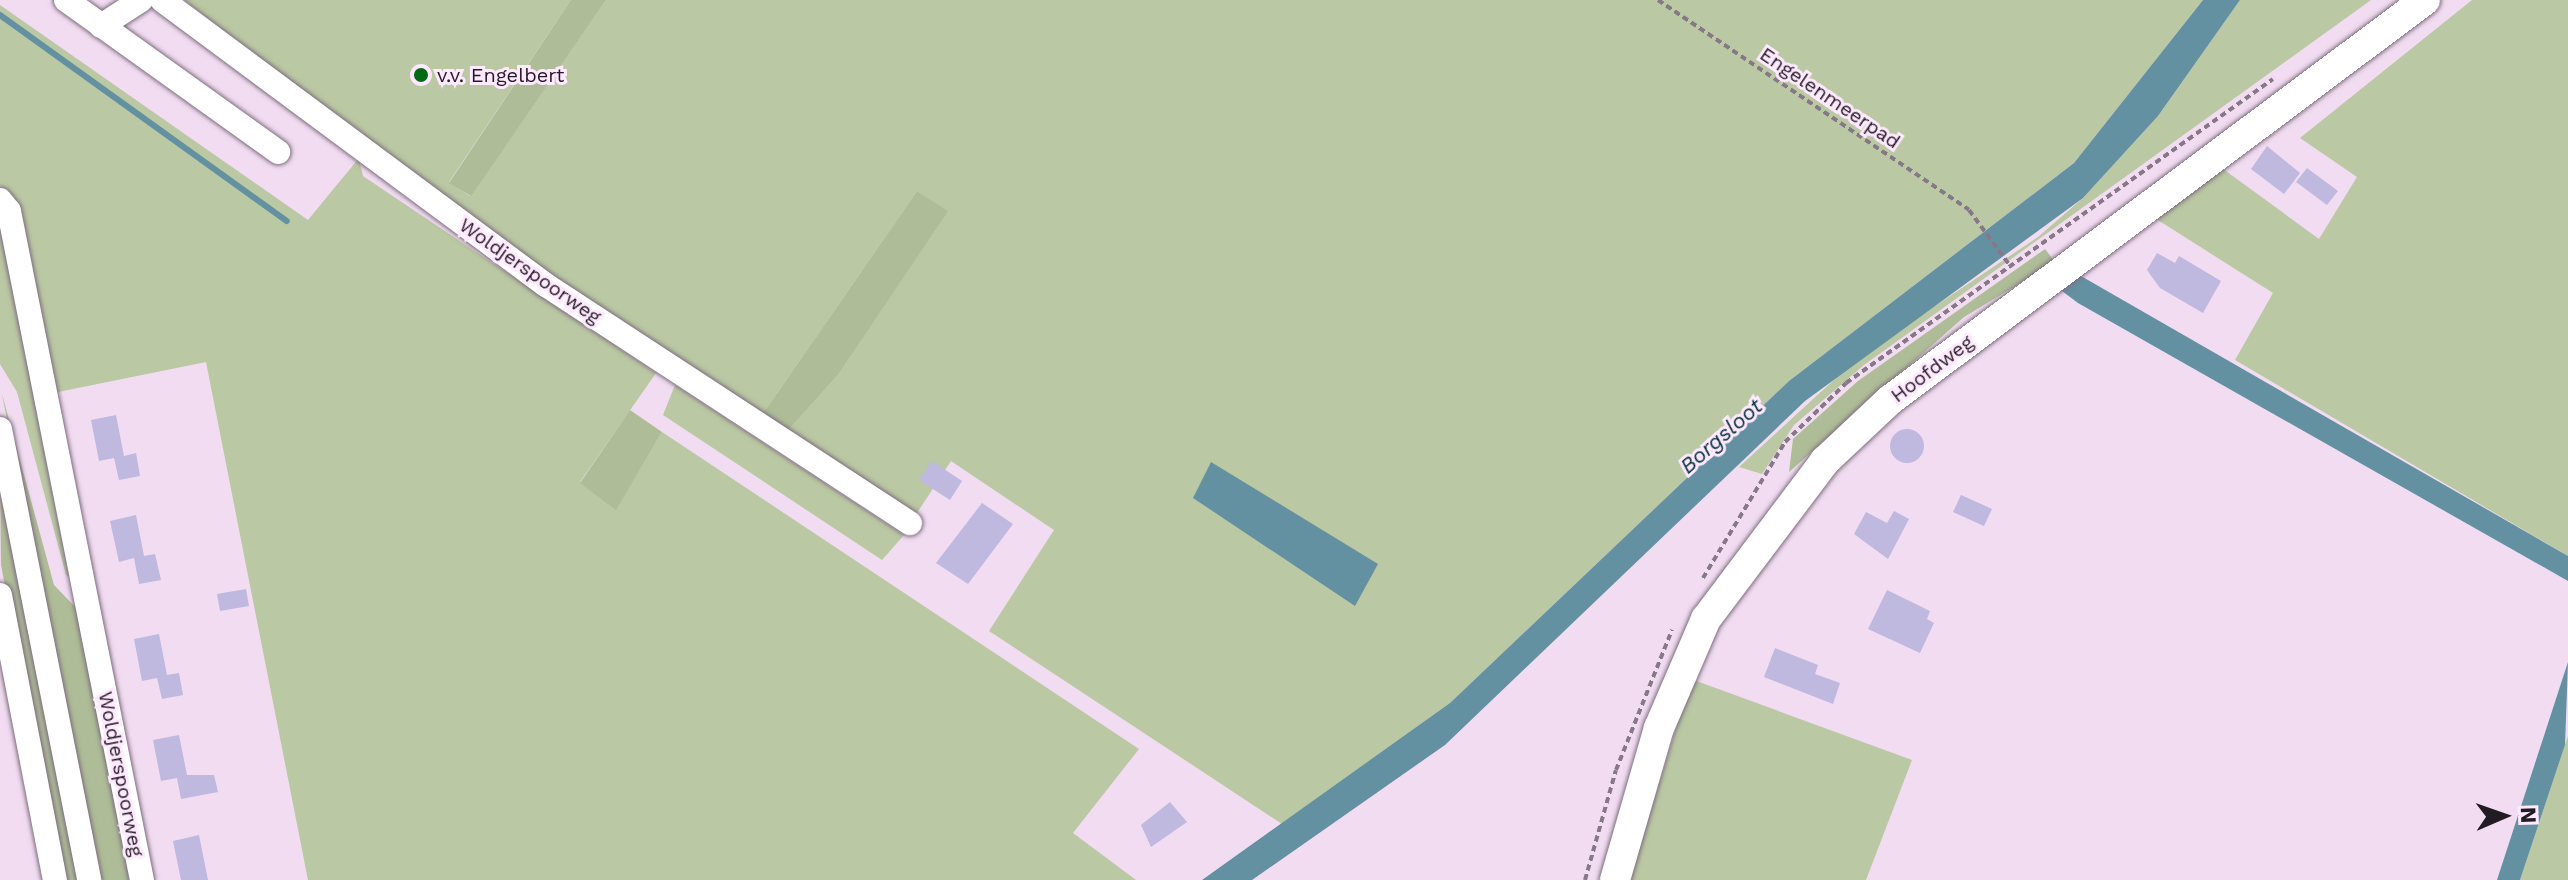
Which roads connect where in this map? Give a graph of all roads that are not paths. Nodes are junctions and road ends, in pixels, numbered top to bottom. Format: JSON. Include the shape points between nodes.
{"nodes":[{"id":1,"x":66,"y":0,"type":"edge"},
{"id":2,"x":141,"y":0,"type":"edge"},
{"id":3,"x":162,"y":0,"type":"edge"},
{"id":4,"x":2425,"y":0,"type":"edge"},
{"id":5,"x":101,"y":26,"type":"junction"},
{"id":6,"x":278,"y":152,"type":"dead end"},
{"id":7,"x":0,"y":200,"type":"edge"},
{"id":8,"x":2,"y":444,"type":"edge"},
{"id":9,"x":910,"y":523,"type":"dead end"},
{"id":10,"x":0,"y":595,"type":"edge"},
{"id":11,"x":55,"y":880,"type":"edge"},
{"id":12,"x":89,"y":880,"type":"edge"},
{"id":13,"x":142,"y":880,"type":"edge"},
{"id":14,"x":1615,"y":880,"type":"edge"}],
"edges":[{"from":1,"to":5,"type":"street"},
{"from":2,"to":5,"type":"street"},
{"from":3,"to":9,"type":"street","name":"Woldjerspoorweg","via":[[546,285]]},
{"from":4,"to":14,"type":"main road","name":"Hoofdweg","via":[[1890,400],[1825,461],[1706,619],[1659,728]]},
{"from":5,"to":6,"type":"street"},
{"from":7,"to":13,"type":"street","name":"Woldjerspoorweg","via":[[9,211]]},
{"from":8,"to":12,"type":"street"},
{"from":10,"to":11,"type":"street"}]}
